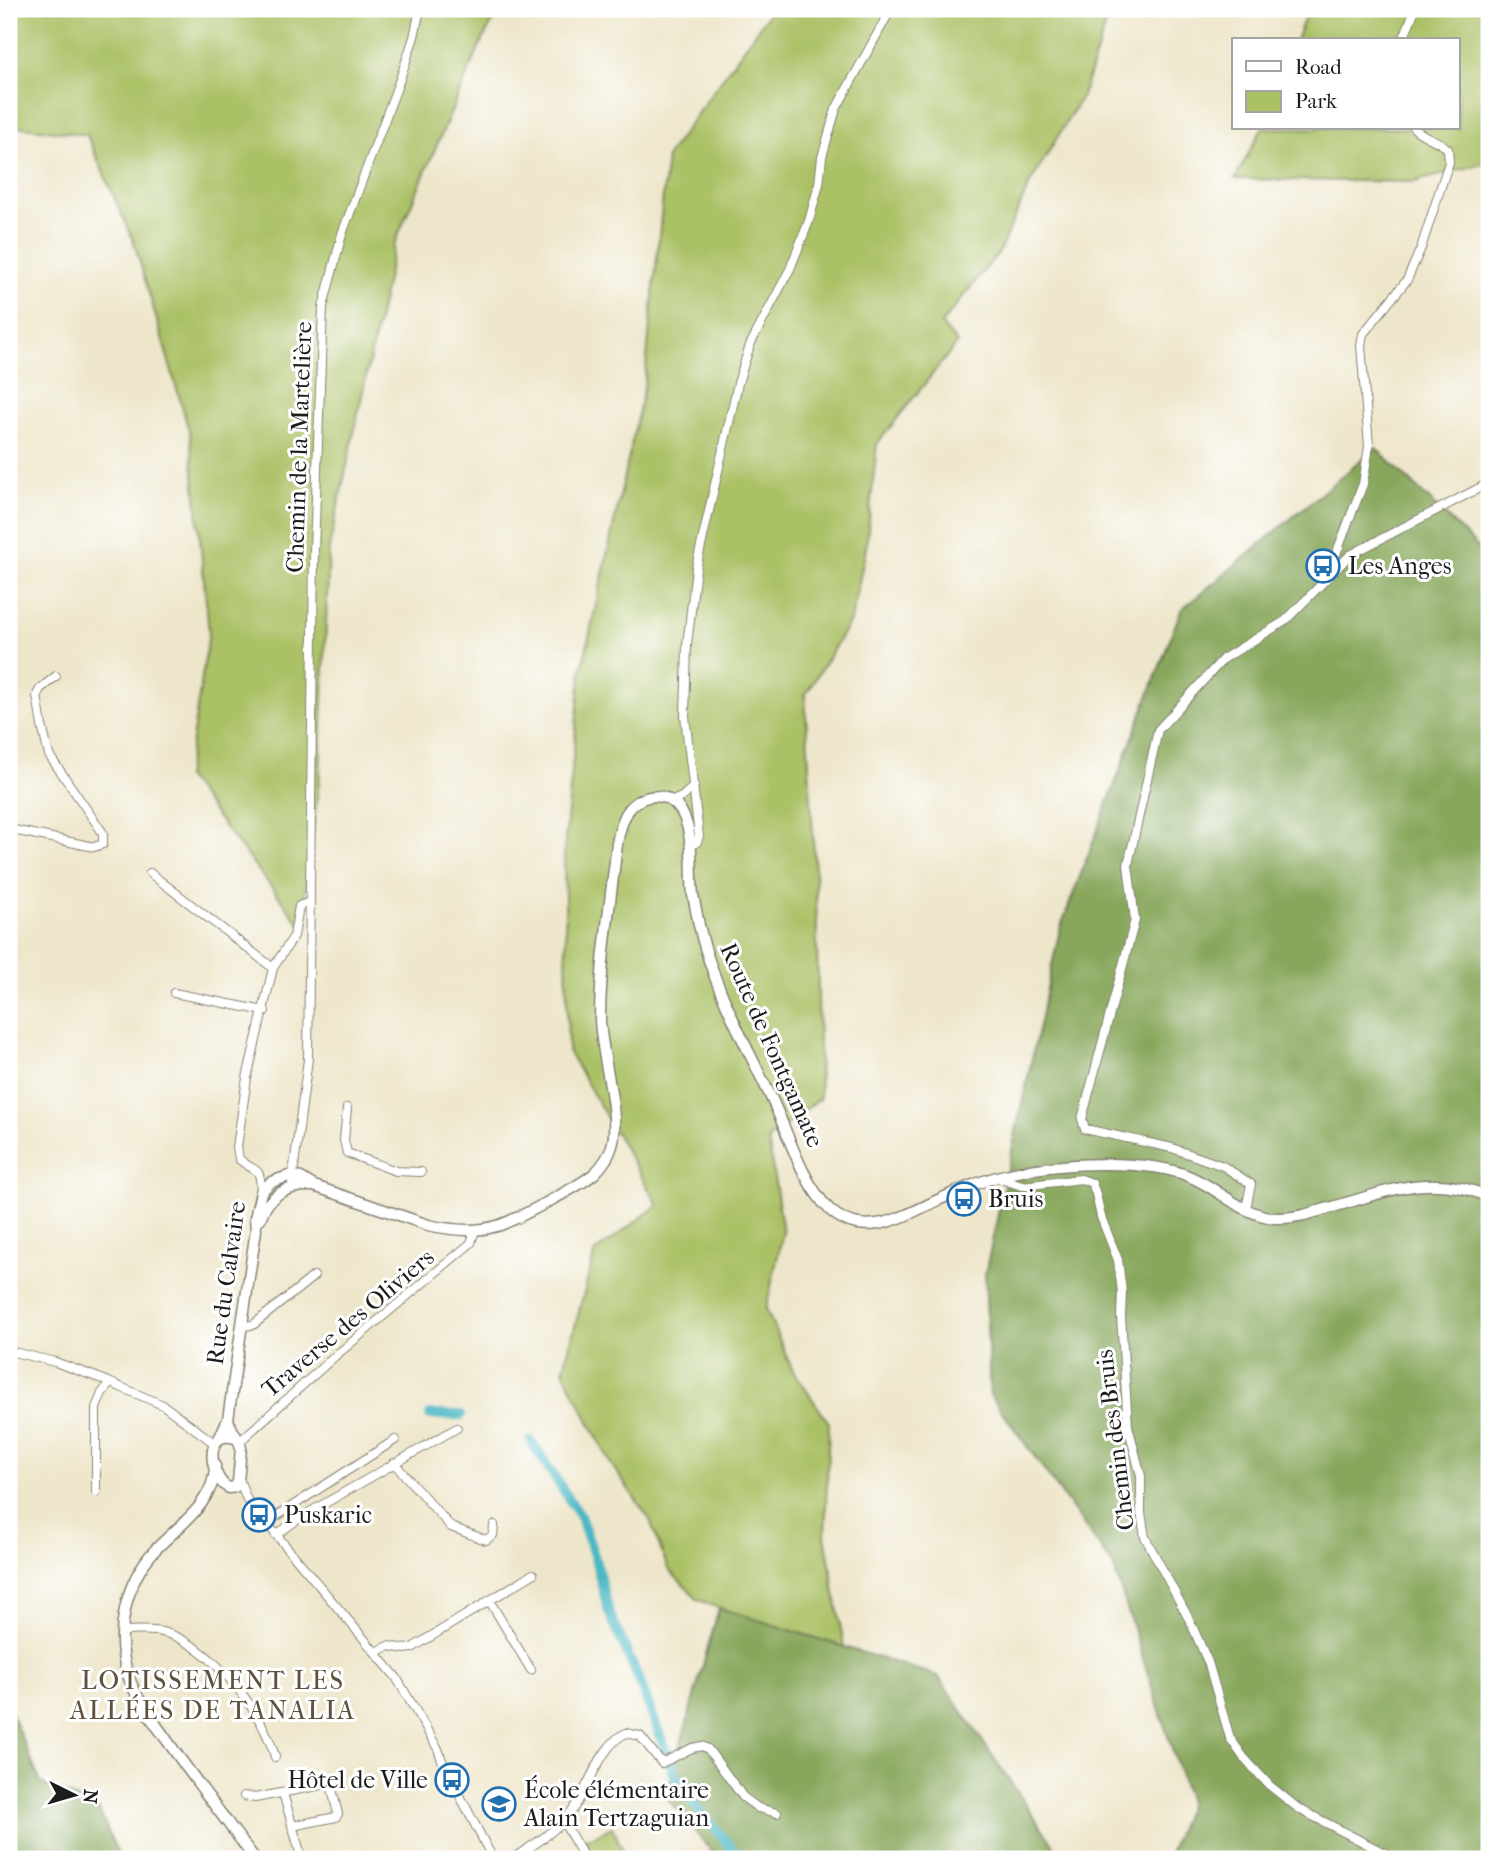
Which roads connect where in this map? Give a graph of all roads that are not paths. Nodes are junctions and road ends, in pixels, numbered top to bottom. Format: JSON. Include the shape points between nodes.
{"nodes":[{"id":1,"x":420,"y":9,"type":"edge"},
{"id":2,"x":891,"y":9,"type":"edge"},
{"id":3,"x":1415,"y":9,"type":"edge"},
{"id":4,"x":1404,"y":38,"type":"edge"},
{"id":5,"x":1416,"y":130,"type":"edge"},
{"id":6,"x":1489,"y":483,"type":"edge"},
{"id":7,"x":1336,"y":568,"type":"junction"},
{"id":8,"x":56,"y":676,"type":"dead end"},
{"id":9,"x":694,"y":786,"type":"junction"},
{"id":10,"x":672,"y":801,"type":"junction"},
{"id":11,"x":9,"y":829,"type":"edge"},
{"id":12,"x":690,"y":847,"type":"junction"},
{"id":13,"x":150,"y":873,"type":"dead end"},
{"id":14,"x":308,"y":902,"type":"junction"},
{"id":15,"x":274,"y":968,"type":"junction"},
{"id":16,"x":174,"y":993,"type":"dead end"},
{"id":17,"x":265,"y":1011,"type":"junction"},
{"id":18,"x":347,"y":1108,"type":"dead end"},
{"id":19,"x":421,"y":1172,"type":"dead end"},
{"id":20,"x":294,"y":1176,"type":"junction"},
{"id":21,"x":995,"y":1178,"type":"junction"},
{"id":22,"x":314,"y":1186,"type":"junction"},
{"id":23,"x":288,"y":1188,"type":"junction"},
{"id":24,"x":261,"y":1192,"type":"junction"},
{"id":25,"x":1489,"y":1197,"type":"edge"},
{"id":26,"x":1246,"y":1209,"type":"junction"},
{"id":27,"x":256,"y":1230,"type":"junction"},
{"id":28,"x":475,"y":1230,"type":"junction"},
{"id":29,"x":314,"y":1276,"type":"dead end"},
{"id":30,"x":242,"y":1325,"type":"junction"},
{"id":31,"x":9,"y":1351,"type":"edge"},
{"id":32,"x":110,"y":1383,"type":"junction"},
{"id":33,"x":228,"y":1419,"type":"junction"},
{"id":34,"x":457,"y":1429,"type":"dead end"},
{"id":35,"x":237,"y":1440,"type":"junction"},
{"id":36,"x":395,"y":1440,"type":"dead end"},
{"id":37,"x":217,"y":1441,"type":"junction"},
{"id":38,"x":394,"y":1463,"type":"junction"},
{"id":39,"x":215,"y":1466,"type":"junction"},
{"id":40,"x":239,"y":1479,"type":"junction"},
{"id":41,"x":227,"y":1488,"type":"junction"},
{"id":42,"x":96,"y":1492,"type":"dead end"},
{"id":43,"x":209,"y":1492,"type":"junction"},
{"id":44,"x":247,"y":1500,"type":"junction"},
{"id":45,"x":267,"y":1523,"type":"junction"},
{"id":46,"x":494,"y":1525,"type":"dead end"},
{"id":47,"x":276,"y":1535,"type":"junction"},
{"id":48,"x":533,"y":1574,"type":"dead end"},
{"id":49,"x":489,"y":1600,"type":"junction"},
{"id":50,"x":122,"y":1631,"type":"junction"},
{"id":51,"x":376,"y":1652,"type":"junction"},
{"id":52,"x":531,"y":1670,"type":"dead end"},
{"id":53,"x":275,"y":1757,"type":"dead end"},
{"id":54,"x":283,"y":1793,"type":"junction"},
{"id":55,"x":244,"y":1796,"type":"dead end"},
{"id":56,"x":777,"y":1813,"type":"dead end"},
{"id":57,"x":563,"y":1821,"type":"junction"},
{"id":58,"x":292,"y":1826,"type":"junction"},
{"id":59,"x":255,"y":1859,"type":"edge"},
{"id":60,"x":302,"y":1859,"type":"edge"},
{"id":61,"x":493,"y":1859,"type":"edge"},
{"id":62,"x":512,"y":1859,"type":"edge"},
{"id":63,"x":585,"y":1859,"type":"edge"},
{"id":64,"x":1396,"y":1859,"type":"edge"}],
"edges":[{"from":1,"to":14,"type":"street","name":"Chemin de la Martelière","via":[[400,79],[342,234],[323,307]]},
{"from":2,"to":9,"type":"street","via":[[836,109],[809,221],[743,361],[696,568],[690,615],[684,695]]},
{"from":3,"to":4,"type":"street"},
{"from":5,"to":7,"type":"street","via":[[1448,149],[1449,162],[1406,281],[1363,334],[1369,446],[1363,484],[1333,562]]},
{"from":6,"to":7,"type":"street","via":[[1350,555]]},
{"from":7,"to":26,"type":"street","via":[[1285,621],[1223,659],[1158,730],[1128,865],[1135,920],[1082,1119],[1085,1129],[1172,1147],[1223,1166],[1251,1184]]},
{"from":8,"to":11,"type":"street","via":[[37,695],[50,755],[104,841],[97,848]]},
{"from":9,"to":10,"type":"street"},
{"from":9,"to":12,"type":"street","via":[[699,836]]},
{"from":10,"to":12,"type":"street","name":"Route de Fontgamate","via":[[681,810]]},
{"from":10,"to":28,"type":"street","via":[[648,796],[636,802],[627,813],[617,844],[600,1016],[614,1127],[606,1161],[594,1174],[552,1199],[496,1226]]},
{"from":12,"to":21,"type":"street","name":"Route de Fontgamate","via":[[700,930],[715,976],[805,1172],[828,1208],[859,1225],[877,1225]]},
{"from":13,"to":15,"type":"street"},
{"from":14,"to":15,"type":"street","via":[[299,906],[294,936]]},
{"from":14,"to":20,"type":"street","name":"Chemin de la Martelière","via":[[308,1059]]},
{"from":15,"to":17,"type":"street"},
{"from":16,"to":17,"type":"street"},
{"from":17,"to":24,"type":"street","via":[[247,1078],[237,1147],[239,1159],[261,1174]]},
{"from":18,"to":19,"type":"street","via":[[347,1153],[396,1171]]},
{"from":20,"to":22,"type":"street"},
{"from":20,"to":23,"type":"street","name":"Chemin de la Martelière"},
{"from":20,"to":24,"type":"street","name":"Rue du Calvaire","via":[[271,1181]]},
{"from":21,"to":26,"type":"street","name":"Route de Fontgamate","via":[[1087,1166],[1155,1166],[1197,1180]]},
{"from":21,"to":64,"type":"street","name":"Chemin des Bruis","via":[[1022,1186],[1081,1179],[1091,1183],[1096,1194],[1118,1260],[1128,1426],[1141,1476],[1145,1537],[1208,1662],[1230,1738],[1269,1785],[1299,1809]]},
{"from":22,"to":23,"type":"street"},
{"from":22,"to":28,"type":"street","via":[[445,1229]]},
{"from":23,"to":27,"type":"street","via":[[265,1206]]},
{"from":24,"to":27,"type":"street","name":"Rue du Calvaire"},
{"from":25,"to":26,"type":"street","name":"Route de Fontgamate","via":[[1443,1183],[1394,1190],[1296,1217],[1275,1218]]},
{"from":27,"to":30,"type":"street","name":"Rue du Calvaire"},
{"from":28,"to":35,"type":"street","name":"Traverse des Oliviers","via":[[471,1243]]},
{"from":29,"to":30,"type":"street","via":[[253,1325]]},
{"from":30,"to":33,"type":"street","name":"Rue du Calvaire"},
{"from":31,"to":32,"type":"street"},
{"from":32,"to":37,"type":"street","via":[[163,1405]]},
{"from":32,"to":42,"type":"street","via":[[96,1408]]},
{"from":33,"to":35,"type":"street","name":"Rue du Calvaire"},
{"from":33,"to":37,"type":"street","name":"Rue du Calvaire"},
{"from":34,"to":38,"type":"street"},
{"from":35,"to":37,"type":"street","via":[[227,1436]]},
{"from":35,"to":40,"type":"street"},
{"from":36,"to":45,"type":"street"},
{"from":37,"to":39,"type":"street"},
{"from":38,"to":46,"type":"street","via":[[451,1527],[486,1540],[493,1535]]},
{"from":38,"to":47,"type":"street"},
{"from":39,"to":41,"type":"street"},
{"from":39,"to":43,"type":"street"},
{"from":40,"to":41,"type":"street","via":[[237,1485]]},
{"from":40,"to":44,"type":"street"},
{"from":41,"to":43,"type":"street"},
{"from":41,"to":44,"type":"street"},
{"from":43,"to":50,"type":"street","via":[[147,1559],[127,1602]]},
{"from":44,"to":45,"type":"street"},
{"from":45,"to":47,"type":"street"},
{"from":47,"to":51,"type":"street"},
{"from":48,"to":49,"type":"street"},
{"from":49,"to":51,"type":"street","via":[[412,1648],[389,1646]]},
{"from":49,"to":52,"type":"street"},
{"from":50,"to":53,"type":"street","via":[[163,1632],[198,1647],[245,1698]]},
{"from":50,"to":59,"type":"street","via":[[124,1663],[137,1697]]},
{"from":51,"to":61,"type":"street","via":[[438,1749]]},
{"from":54,"to":55,"type":"street"},
{"from":54,"to":58,"type":"street"},
{"from":54,"to":58,"type":"street","via":[[327,1784],[332,1788],[336,1817]]},
{"from":56,"to":57,"type":"street","via":[[758,1808],[743,1797],[708,1749],[692,1748],[669,1761],[658,1760],[640,1736],[630,1732],[606,1751]]},
{"from":57,"to":62,"type":"street"},
{"from":57,"to":63,"type":"street"},
{"from":58,"to":60,"type":"street"}]}
